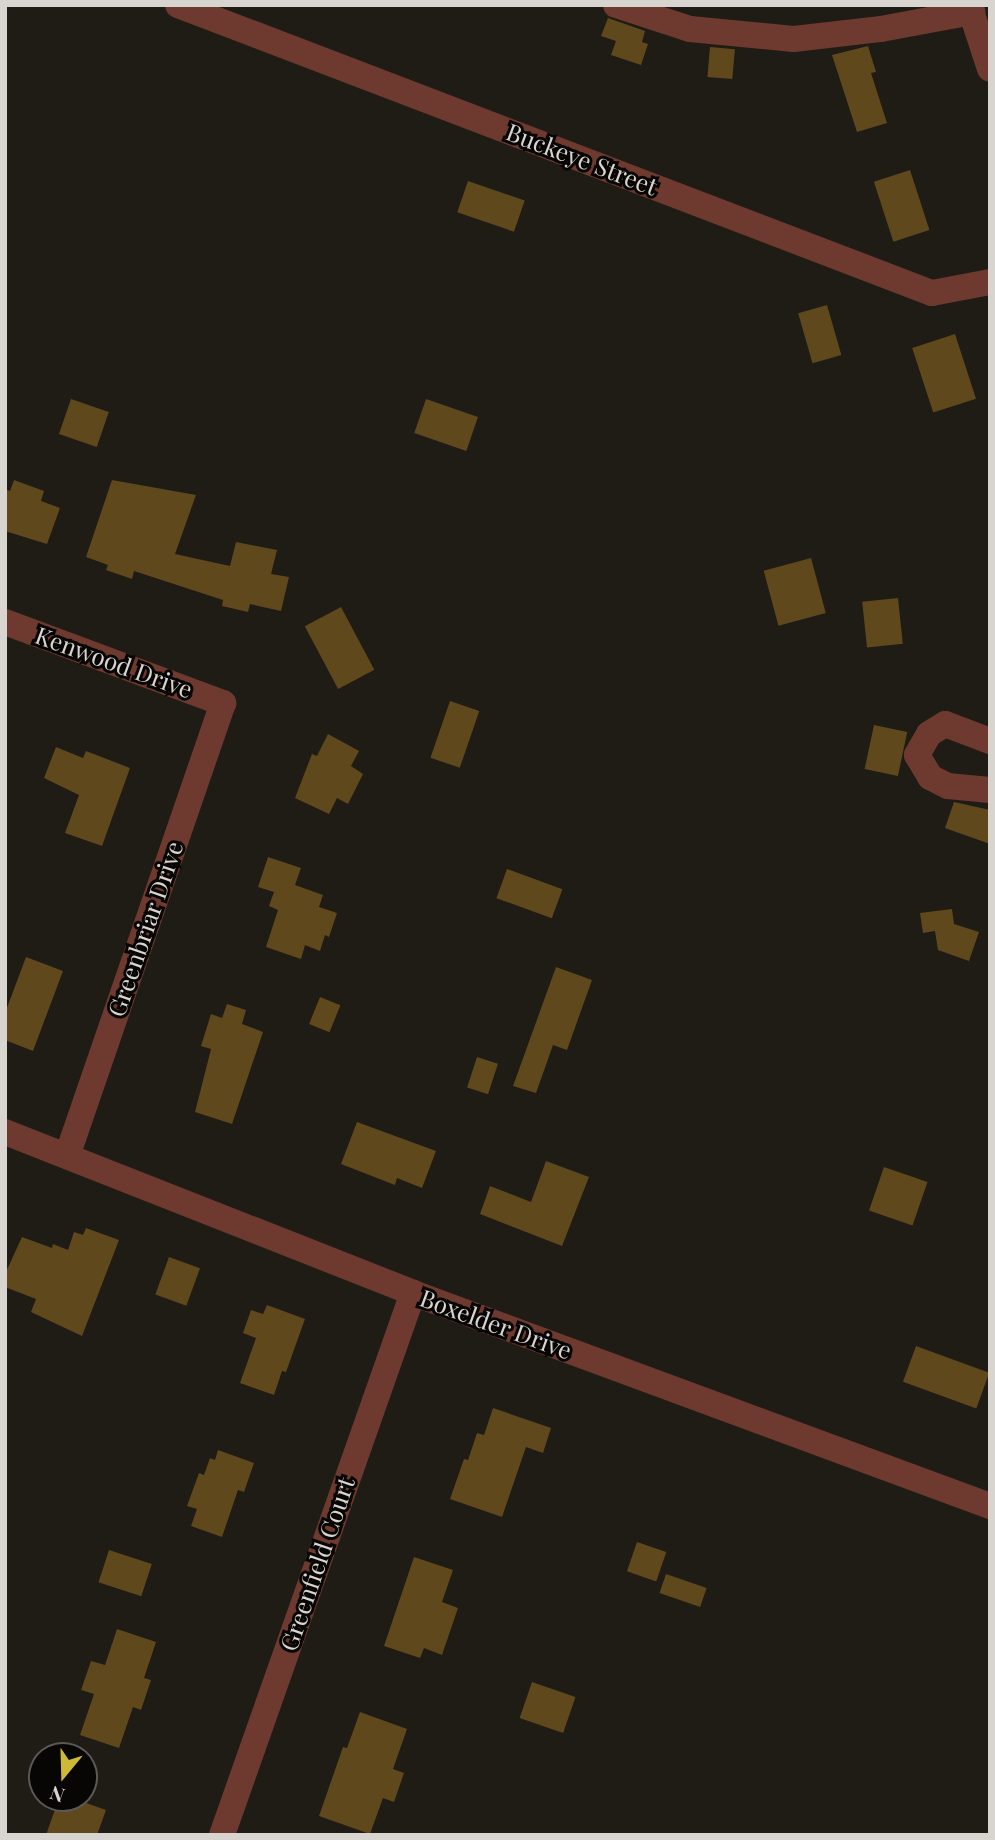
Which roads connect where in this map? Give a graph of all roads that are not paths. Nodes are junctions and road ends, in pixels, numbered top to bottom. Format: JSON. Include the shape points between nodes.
{"nodes":[{"id":1,"x":178,"y":5,"type":"edge"},
{"id":2,"x":615,"y":5,"type":"edge"},
{"id":3,"x":971,"y":9,"type":"edge"},
{"id":4,"x":990,"y":69,"type":"edge"},
{"id":5,"x":990,"y":282,"type":"edge"},
{"id":6,"x":5,"y":622,"type":"edge"},
{"id":7,"x":223,"y":703,"type":"joint"},
{"id":8,"x":990,"y":741,"type":"edge"},
{"id":9,"x":990,"y":790,"type":"edge"},
{"id":10,"x":5,"y":1132,"type":"edge"},
{"id":11,"x":67,"y":1155,"type":"junction"},
{"id":12,"x":413,"y":1293,"type":"junction"},
{"id":13,"x":990,"y":1506,"type":"edge"},
{"id":14,"x":222,"y":1835,"type":"edge"}],
"edges":[{"from":1,"to":5,"type":"street","name":"Buckeye Street","via":[[932,293]]},
{"from":2,"to":3,"type":"street","via":[[690,29],[794,39],[881,29]]},
{"from":3,"to":4,"type":"street"},
{"from":6,"to":7,"type":"street","name":"Kenwood Drive"},
{"from":7,"to":11,"type":"street","name":"Greenbriar Drive"},
{"from":8,"to":9,"type":"street","via":[[945,724],[929,734],[917,755],[930,777],[948,786]]},
{"from":10,"to":11,"type":"street","name":"Boxelder Drive"},
{"from":11,"to":12,"type":"street","name":"Boxelder Drive"},
{"from":12,"to":13,"type":"street","name":"Boxelder Drive"},
{"from":12,"to":14,"type":"street","name":"Greenfield Court"}]}
